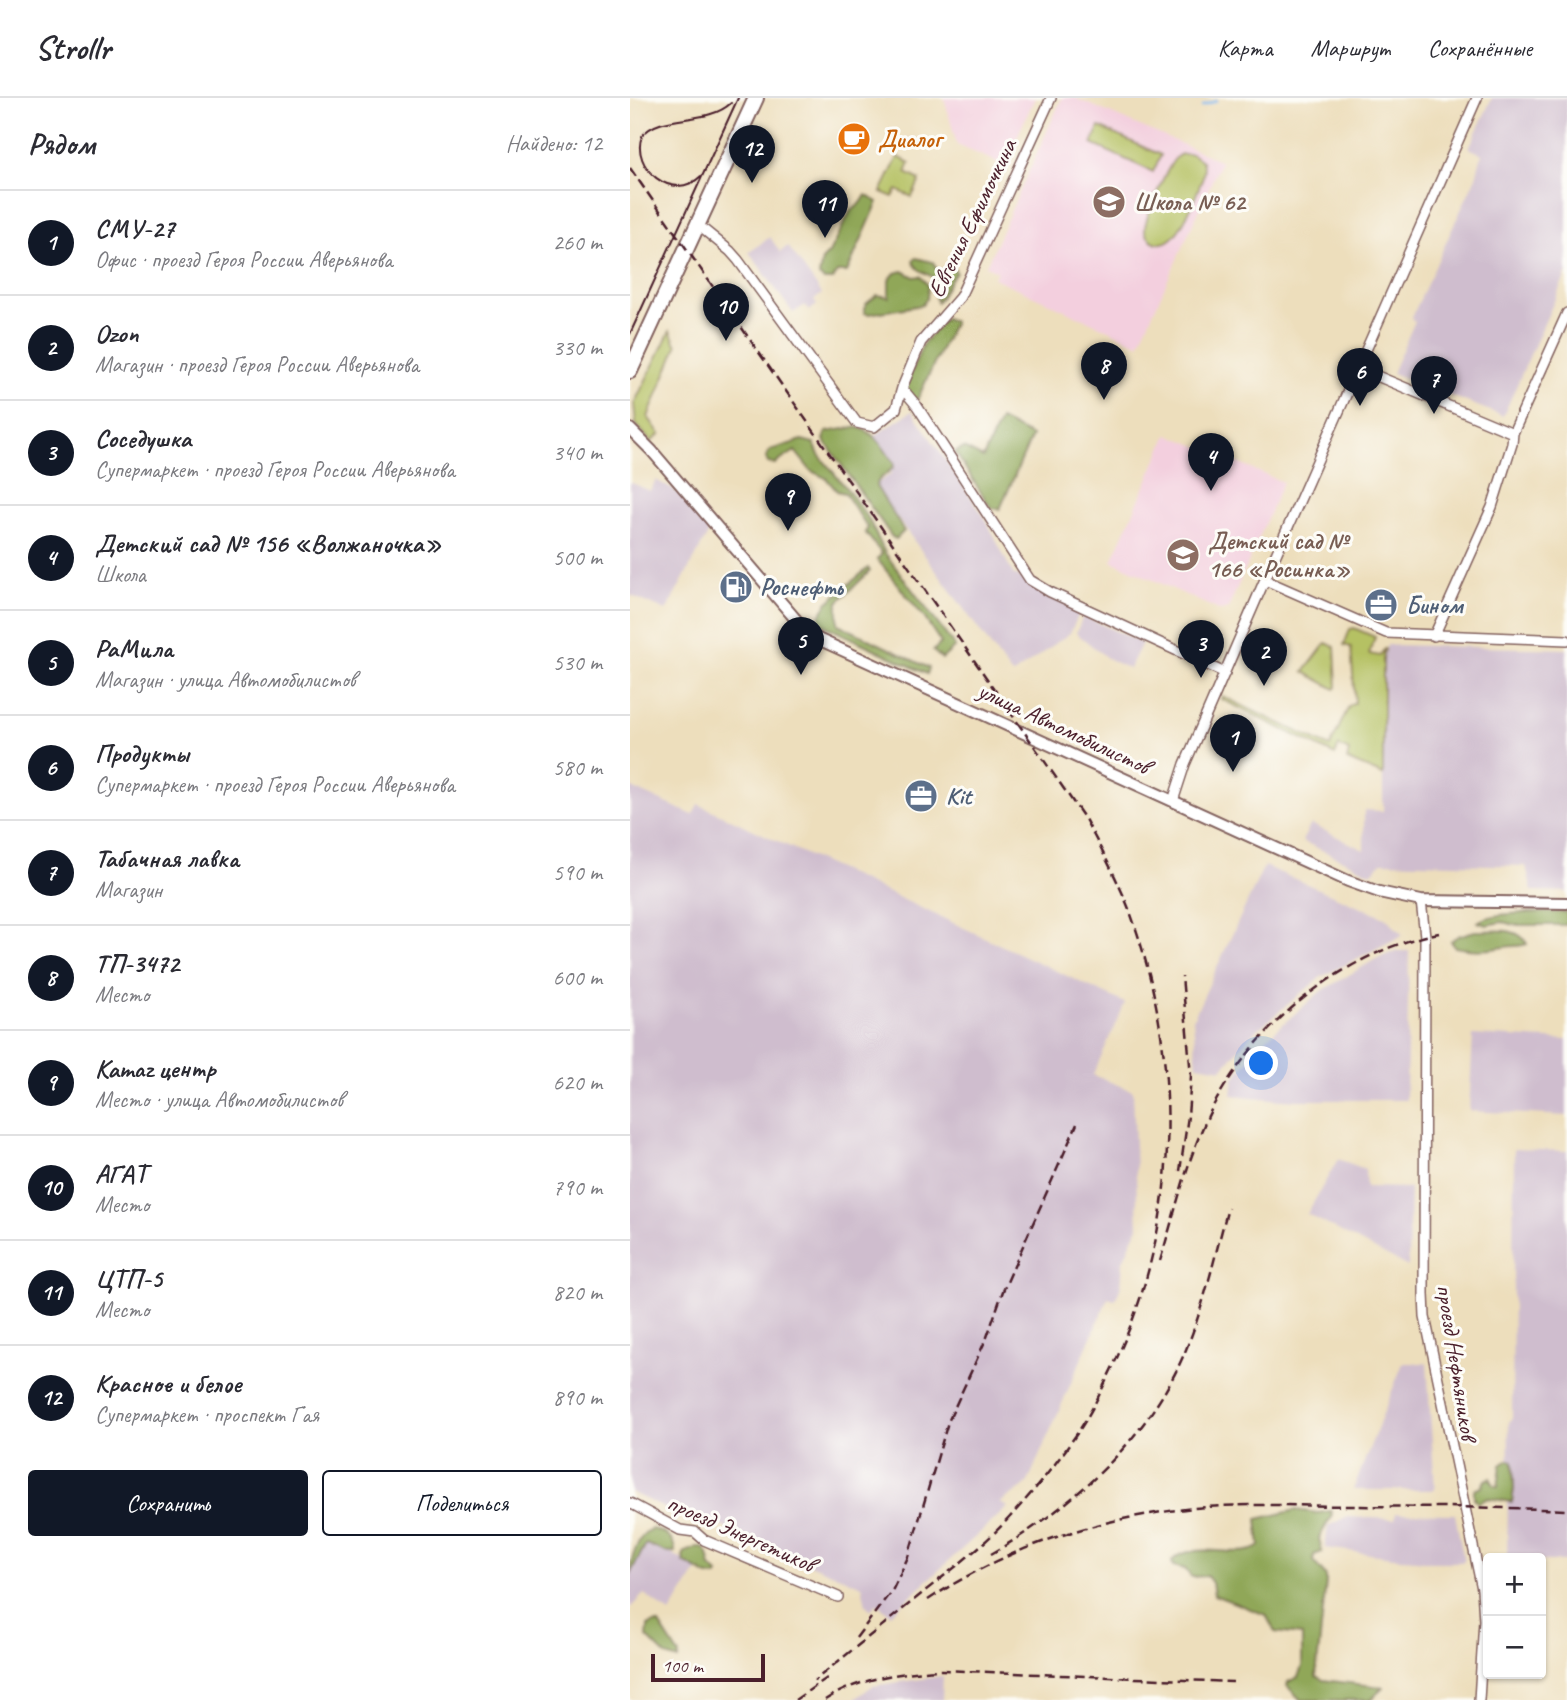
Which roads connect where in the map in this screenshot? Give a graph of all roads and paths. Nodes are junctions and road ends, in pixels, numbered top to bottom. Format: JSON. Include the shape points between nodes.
{"nodes":[{"id":1,"x":756,"y":98,"type":"edge"},
{"id":2,"x":1051,"y":98,"type":"edge"},
{"id":3,"x":1477,"y":98,"type":"edge"},
{"id":4,"x":698,"y":225,"type":"junction"},
{"id":5,"x":1567,"y":313,"type":"edge"},
{"id":6,"x":1564,"y":329,"type":"edge"},
{"id":7,"x":635,"y":346,"type":"edge"},
{"id":8,"x":1358,"y":368,"type":"junction"},
{"id":9,"x":630,"y":371,"type":"edge"},
{"id":10,"x":902,"y":388,"type":"junction"},
{"id":11,"x":916,"y":406,"type":"junction"},
{"id":12,"x":896,"y":409,"type":"junction"},
{"id":13,"x":630,"y":429,"type":"edge"},
{"id":14,"x":1513,"y":433,"type":"junction"},
{"id":15,"x":1265,"y":580,"type":"junction"},
{"id":16,"x":1434,"y":636,"type":"junction"},
{"id":17,"x":1567,"y":640,"type":"edge"},
{"id":18,"x":1225,"y":673,"type":"junction"},
{"id":19,"x":1173,"y":801,"type":"junction"},
{"id":20,"x":1421,"y":901,"type":"junction"},
{"id":21,"x":1567,"y":903,"type":"edge"},
{"id":22,"x":630,"y":1503,"type":"edge"},
{"id":23,"x":838,"y":1597,"type":"dead end"},
{"id":24,"x":1479,"y":1700,"type":"edge"}],
"edges":[{"from":1,"to":4,"type":"main road"},
{"from":2,"to":10,"type":"street","name":"Евгения Ефимочкина","via":[[960,297],[921,342]]},
{"from":3,"to":8,"type":"street"},
{"from":4,"to":7,"type":"main road"},
{"from":4,"to":12,"type":"street","via":[[738,260],[857,423],[874,427]]},
{"from":5,"to":6,"type":"street"},
{"from":6,"to":14,"type":"street"},
{"from":7,"to":9,"type":"main road"},
{"from":8,"to":14,"type":"street"},
{"from":8,"to":15,"type":"street"},
{"from":10,"to":11,"type":"street"},
{"from":10,"to":12,"type":"street","name":"Евгения Ефимочкина"},
{"from":11,"to":12,"type":"street"},
{"from":11,"to":18,"type":"street","via":[[1030,580]]},
{"from":13,"to":19,"type":"street","name":"улица Автомобилистов","via":[[811,634]]},
{"from":14,"to":16,"type":"street","via":[[1492,507]]},
{"from":15,"to":16,"type":"street","via":[[1373,629]]},
{"from":15,"to":18,"type":"street"},
{"from":16,"to":17,"type":"street"},
{"from":18,"to":19,"type":"street"},
{"from":19,"to":20,"type":"street","name":"улица Автомобилистов","via":[[1348,881]]},
{"from":20,"to":21,"type":"street","name":"улица Автомобилистов"},
{"from":20,"to":24,"type":"street","name":"проезд Нефтяников","via":[[1426,948],[1423,1294],[1482,1589]]},
{"from":22,"to":23,"type":"street","name":"проезд Энергетиков","via":[[680,1530],[695,1532],[704,1540]]}]}
